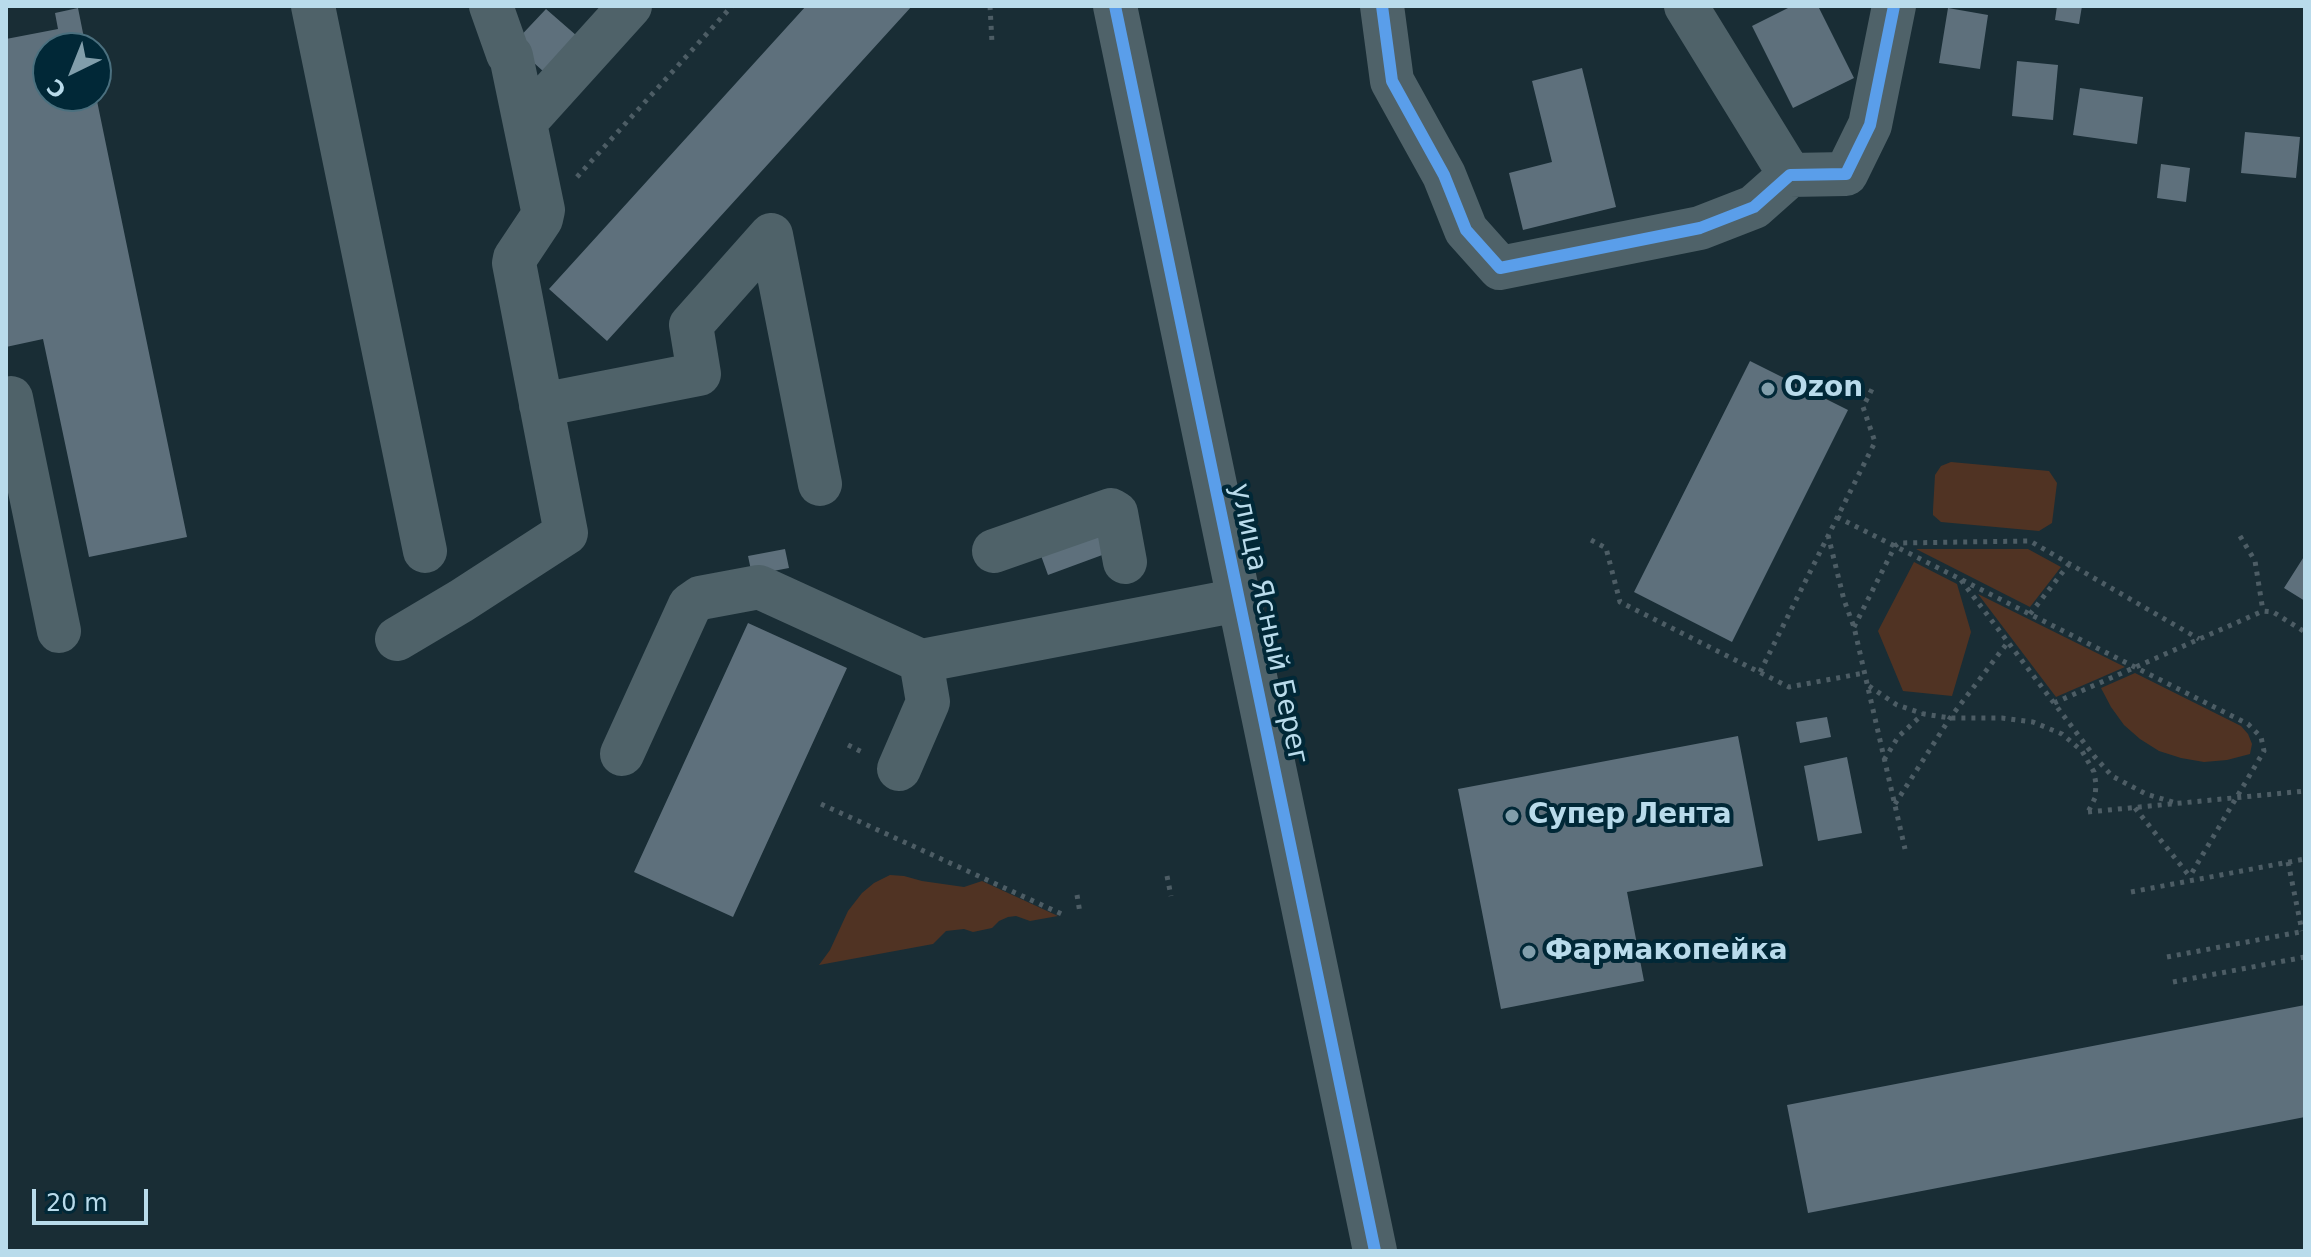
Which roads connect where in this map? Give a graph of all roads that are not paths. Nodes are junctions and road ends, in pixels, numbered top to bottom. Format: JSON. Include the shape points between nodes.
{"nodes":[{"id":1,"x":313,"y":6,"type":"edge"},
{"id":2,"x":491,"y":6,"type":"edge"},
{"id":3,"x":630,"y":6,"type":"edge"},
{"id":4,"x":1115,"y":6,"type":"edge"},
{"id":5,"x":1382,"y":6,"type":"edge"},
{"id":6,"x":1686,"y":6,"type":"edge"},
{"id":7,"x":1894,"y":6,"type":"edge"},
{"id":8,"x":526,"y":121,"type":"junction"},
{"id":9,"x":1790,"y":175,"type":"junction"},
{"id":10,"x":11,"y":398,"type":"dead end"},
{"id":11,"x":541,"y":405,"type":"junction"},
{"id":12,"x":820,"y":484,"type":"dead end"},
{"id":13,"x":425,"y":551,"type":"dead end"},
{"id":14,"x":994,"y":551,"type":"dead end"},
{"id":15,"x":1125,"y":562,"type":"dead end"},
{"id":16,"x":1239,"y":600,"type":"junction"},
{"id":17,"x":59,"y":631,"type":"dead end"},
{"id":18,"x":397,"y":639,"type":"dead end"},
{"id":19,"x":921,"y":661,"type":"junction"},
{"id":20,"x":622,"y":754,"type":"dead end"},
{"id":21,"x":899,"y":769,"type":"dead end"},
{"id":22,"x":1375,"y":1251,"type":"edge"}],
"edges":[{"from":1,"to":13,"type":"street"},
{"from":2,"to":8,"type":"street"},
{"from":3,"to":8,"type":"street"},
{"from":4,"to":16,"type":"street","name":"улица Ясный Берег"},
{"from":5,"to":9,"type":"street","via":[[1392,81],[1444,175],[1466,230],[1500,268],[1700,228],[1754,207]]},
{"from":6,"to":9,"type":"street"},
{"from":7,"to":9,"type":"street","via":[[1870,125],[1846,174]]},
{"from":8,"to":11,"type":"street","via":[[543,210],[514,263]]},
{"from":10,"to":17,"type":"street"},
{"from":11,"to":12,"type":"street","via":[[699,374],[691,325],[771,235]]},
{"from":11,"to":18,"type":"street","via":[[566,533]]},
{"from":14,"to":15,"type":"street","via":[[1111,510],[1116,513]]},
{"from":16,"to":19,"type":"street"},
{"from":16,"to":22,"type":"street","name":"улица Ясный Берег"},
{"from":19,"to":20,"type":"street","via":[[759,587],[700,598],[690,605]]},
{"from":19,"to":21,"type":"street","via":[[928,702]]}]}
